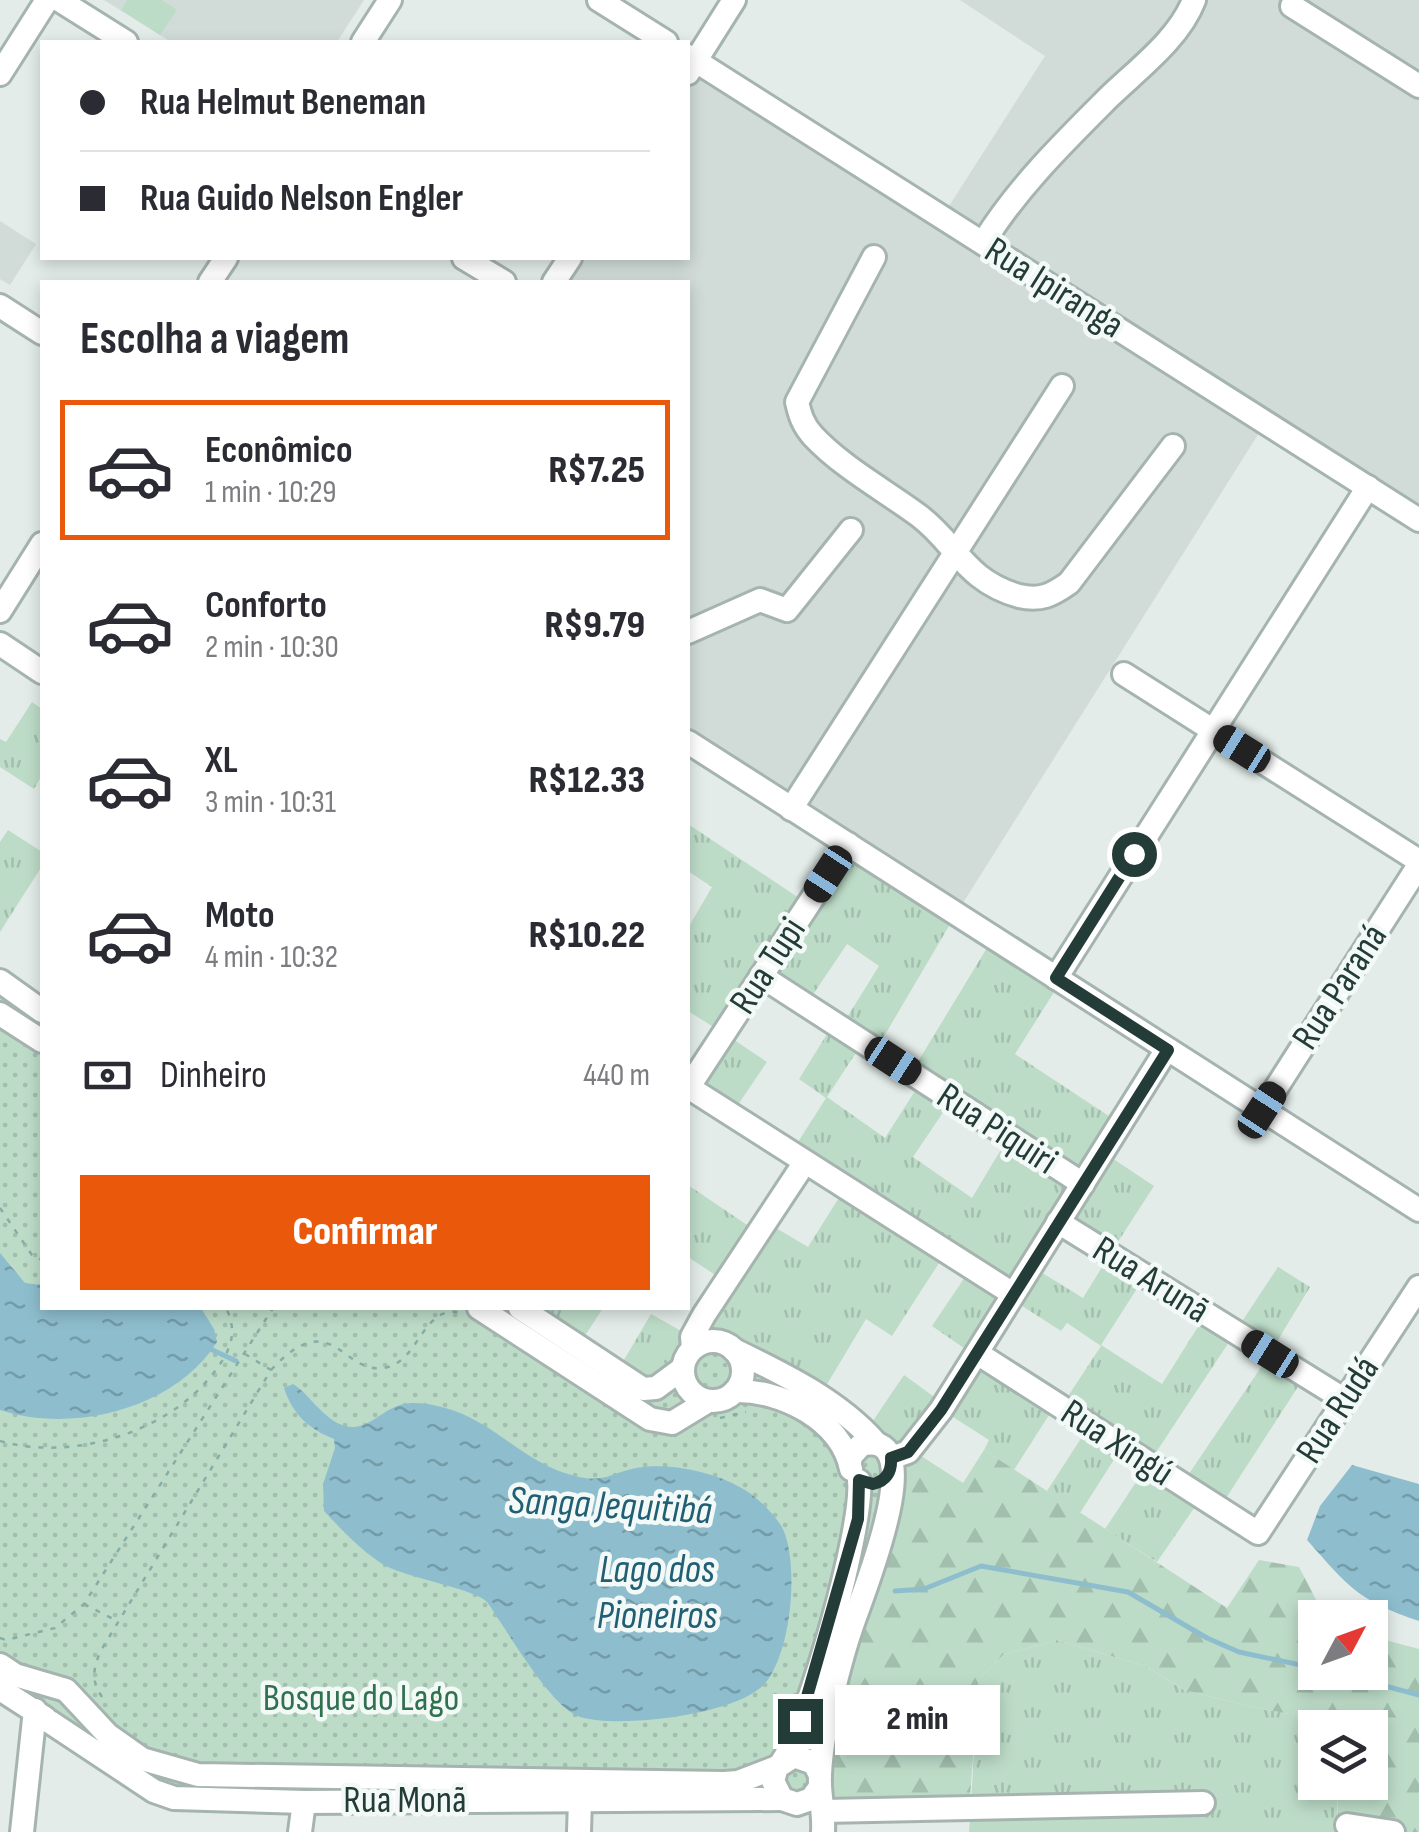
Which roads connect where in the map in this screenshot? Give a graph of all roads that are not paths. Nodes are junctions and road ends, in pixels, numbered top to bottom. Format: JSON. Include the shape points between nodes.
{"nodes":[{"id":1,"x":47,"y":0,"type":"edge"},
{"id":2,"x":59,"y":0,"type":"edge"},
{"id":3,"x":390,"y":0,"type":"edge"},
{"id":4,"x":599,"y":0,"type":"edge"},
{"id":5,"x":734,"y":0,"type":"edge"},
{"id":6,"x":1194,"y":0,"type":"edge"},
{"id":7,"x":1292,"y":6,"type":"dead end"},
{"id":8,"x":123,"y":40,"type":"edge"},
{"id":9,"x":364,"y":40,"type":"edge"},
{"id":10,"x":663,"y":40,"type":"edge"},
{"id":11,"x":690,"y":64,"type":"edge"},
{"id":12,"x":0,"y":74,"type":"edge"},
{"id":13,"x":1419,"y":86,"type":"edge"},
{"id":14,"x":982,"y":243,"type":"junction"},
{"id":15,"x":874,"y":257,"type":"dead end"},
{"id":16,"x":467,"y":260,"type":"edge"},
{"id":17,"x":501,"y":280,"type":"edge"},
{"id":18,"x":0,"y":306,"type":"edge"},
{"id":19,"x":40,"y":331,"type":"edge"},
{"id":20,"x":1062,"y":386,"type":"dead end"},
{"id":21,"x":1174,"y":446,"type":"dead end"},
{"id":22,"x":1368,"y":487,"type":"junction"},
{"id":23,"x":1419,"y":520,"type":"edge"},
{"id":24,"x":851,"y":530,"type":"dead end"},
{"id":25,"x":40,"y":547,"type":"edge"},
{"id":26,"x":954,"y":554,"type":"junction"},
{"id":27,"x":0,"y":611,"type":"edge"},
{"id":28,"x":690,"y":631,"type":"edge"},
{"id":29,"x":0,"y":644,"type":"edge"},
{"id":30,"x":40,"y":671,"type":"edge"},
{"id":31,"x":1124,"y":674,"type":"dead end"},
{"id":32,"x":1213,"y":730,"type":"junction"},
{"id":33,"x":690,"y":749,"type":"edge"},
{"id":34,"x":791,"y":809,"type":"junction"},
{"id":35,"x":848,"y":844,"type":"junction"},
{"id":36,"x":1419,"y":863,"type":"edge"},
{"id":37,"x":761,"y":976,"type":"junction"},
{"id":38,"x":1056,"y":978,"type":"junction"},
{"id":39,"x":0,"y":981,"type":"edge"},
{"id":40,"x":40,"y":1010,"type":"edge"},
{"id":41,"x":0,"y":1014,"type":"edge"},
{"id":42,"x":40,"y":1039,"type":"edge"},
{"id":43,"x":1168,"y":1050,"type":"junction"},
{"id":44,"x":690,"y":1084,"type":"edge"},
{"id":45,"x":690,"y":1088,"type":"edge"},
{"id":46,"x":1262,"y":1110,"type":"junction"},
{"id":47,"x":805,"y":1162,"type":"junction"},
{"id":48,"x":1083,"y":1184,"type":"junction"},
{"id":49,"x":1419,"y":1210,"type":"edge"},
{"id":50,"x":1058,"y":1222,"type":"junction"},
{"id":51,"x":1419,"y":1287,"type":"edge"},
{"id":52,"x":1013,"y":1294,"type":"junction"},
{"id":53,"x":532,"y":1311,"type":"edge"},
{"id":54,"x":473,"y":1312,"type":"edge"},
{"id":55,"x":704,"y":1316,"type":"junction"},
{"id":56,"x":727,"y":1346,"type":"junction"},
{"id":57,"x":976,"y":1353,"type":"junction"},
{"id":58,"x":688,"y":1358,"type":"junction"},
{"id":59,"x":735,"y":1391,"type":"junction"},
{"id":60,"x":1345,"y":1400,"type":"junction"},
{"id":61,"x":710,"y":1411,"type":"junction"},
{"id":62,"x":886,"y":1458,"type":"junction"},
{"id":63,"x":854,"y":1472,"type":"junction"},
{"id":64,"x":1258,"y":1533,"type":"joint"},
{"id":65,"x":0,"y":1666,"type":"edge"},
{"id":66,"x":0,"y":1689,"type":"edge"},
{"id":67,"x":65,"y":1693,"type":"junction"},
{"id":68,"x":43,"y":1717,"type":"junction"},
{"id":69,"x":779,"y":1764,"type":"junction"},
{"id":70,"x":782,"y":1799,"type":"junction"},
{"id":71,"x":580,"y":1800,"type":"junction"},
{"id":72,"x":820,"y":1801,"type":"edge"},
{"id":73,"x":304,"y":1802,"type":"junction"},
{"id":74,"x":1203,"y":1803,"type":"dead end"},
{"id":75,"x":1347,"y":1825,"type":"dead end"},
{"id":76,"x":22,"y":1832,"type":"edge"},
{"id":77,"x":300,"y":1832,"type":"edge"},
{"id":78,"x":580,"y":1832,"type":"edge"},
{"id":79,"x":1393,"y":1832,"type":"edge"}],
"edges":[{"from":1,"to":12,"type":"street"},
{"from":2,"to":8,"type":"street"},
{"from":3,"to":9,"type":"street"},
{"from":4,"to":10,"type":"street"},
{"from":5,"to":11,"type":"street"},
{"from":6,"to":14,"type":"street","via":[[1165,42],[1041,166]]},
{"from":7,"to":13,"type":"street"},
{"from":11,"to":14,"type":"street","name":"Rua Ipiranga"},
{"from":14,"to":22,"type":"street","name":"Rua Ipiranga"},
{"from":15,"to":26,"type":"street","via":[[797,402],[800,419],[814,438],[922,518]]},
{"from":16,"to":17,"type":"street"},
{"from":18,"to":19,"type":"street"},
{"from":20,"to":26,"type":"street"},
{"from":21,"to":26,"type":"street","via":[[1068,583],[1047,598],[987,582]]},
{"from":22,"to":23,"type":"street","name":"Rua Ipiranga"},
{"from":22,"to":32,"type":"street"},
{"from":24,"to":28,"type":"street","via":[[787,610],[760,600]]},
{"from":25,"to":27,"type":"street"},
{"from":26,"to":34,"type":"street"},
{"from":29,"to":30,"type":"street"},
{"from":31,"to":32,"type":"street"},
{"from":32,"to":36,"type":"street"},
{"from":32,"to":38,"type":"street"},
{"from":33,"to":34,"type":"street"},
{"from":34,"to":35,"type":"street"},
{"from":35,"to":37,"type":"street","name":"Rua Tupi"},
{"from":35,"to":38,"type":"street"},
{"from":36,"to":46,"type":"street","name":"Rua Paraná"},
{"from":37,"to":44,"type":"street","name":"Rua Tupi"},
{"from":37,"to":48,"type":"street","name":"Rua Piquiri"},
{"from":38,"to":43,"type":"street"},
{"from":39,"to":40,"type":"street"},
{"from":41,"to":42,"type":"street"},
{"from":43,"to":46,"type":"street"},
{"from":43,"to":48,"type":"street"},
{"from":45,"to":47,"type":"street"},
{"from":46,"to":49,"type":"street"},
{"from":47,"to":52,"type":"street"},
{"from":47,"to":55,"type":"street"},
{"from":48,"to":50,"type":"street"},
{"from":50,"to":52,"type":"street"},
{"from":50,"to":60,"type":"street","name":"Rua Arunã"},
{"from":51,"to":60,"type":"street","name":"Rua Rudá"},
{"from":52,"to":57,"type":"street"},
{"from":53,"to":58,"type":"street","via":[[650,1390]]},
{"from":54,"to":61,"type":"street","via":[[650,1419],[672,1423]]},
{"from":55,"to":56,"type":"street","via":[[706,1330]]},
{"from":55,"to":58,"type":"street"},
{"from":56,"to":58,"type":"street","via":[[703,1343]]},
{"from":56,"to":59,"type":"street","via":[[742,1366]]},
{"from":56,"to":62,"type":"street","via":[[820,1396],[866,1431]]},
{"from":57,"to":62,"type":"street","via":[[916,1444]]},
{"from":57,"to":64,"type":"street","name":"Rua Xingú"},
{"from":58,"to":61,"type":"street","via":[[689,1390]]},
{"from":59,"to":61,"type":"street"},
{"from":59,"to":63,"type":"street","via":[[772,1393],[795,1406],[832,1433]]},
{"from":60,"to":64,"type":"street","name":"Rua Rudá"},
{"from":62,"to":63,"type":"street","via":[[880,1482],[866,1484]]},
{"from":62,"to":63,"type":"street","via":[[862,1444],[855,1449]]},
{"from":62,"to":72,"type":"street","via":[[893,1498],[889,1519],[830,1708]]},
{"from":63,"to":69,"type":"street","via":[[858,1519],[848,1562],[800,1721]]},
{"from":65,"to":67,"type":"street"},
{"from":66,"to":68,"type":"street","name":"Rua Monã"},
{"from":67,"to":68,"type":"street","via":[[75,1710],[69,1719]]},
{"from":67,"to":69,"type":"street","via":[[142,1759],[214,1777],[724,1783]]},
{"from":68,"to":73,"type":"street","name":"Rua Monã","via":[[174,1798]]},
{"from":68,"to":76,"type":"street"},
{"from":69,"to":70,"type":"street","via":[[773,1781]]},
{"from":69,"to":72,"type":"street","via":[[794,1756],[808,1759]]},
{"from":70,"to":71,"type":"street","name":"Rua Monã"},
{"from":70,"to":72,"type":"street"},
{"from":71,"to":73,"type":"street","name":"Rua Monã"},
{"from":71,"to":78,"type":"street"},
{"from":72,"to":74,"type":"street"},
{"from":73,"to":77,"type":"street"},
{"from":75,"to":79,"type":"street"}]}
